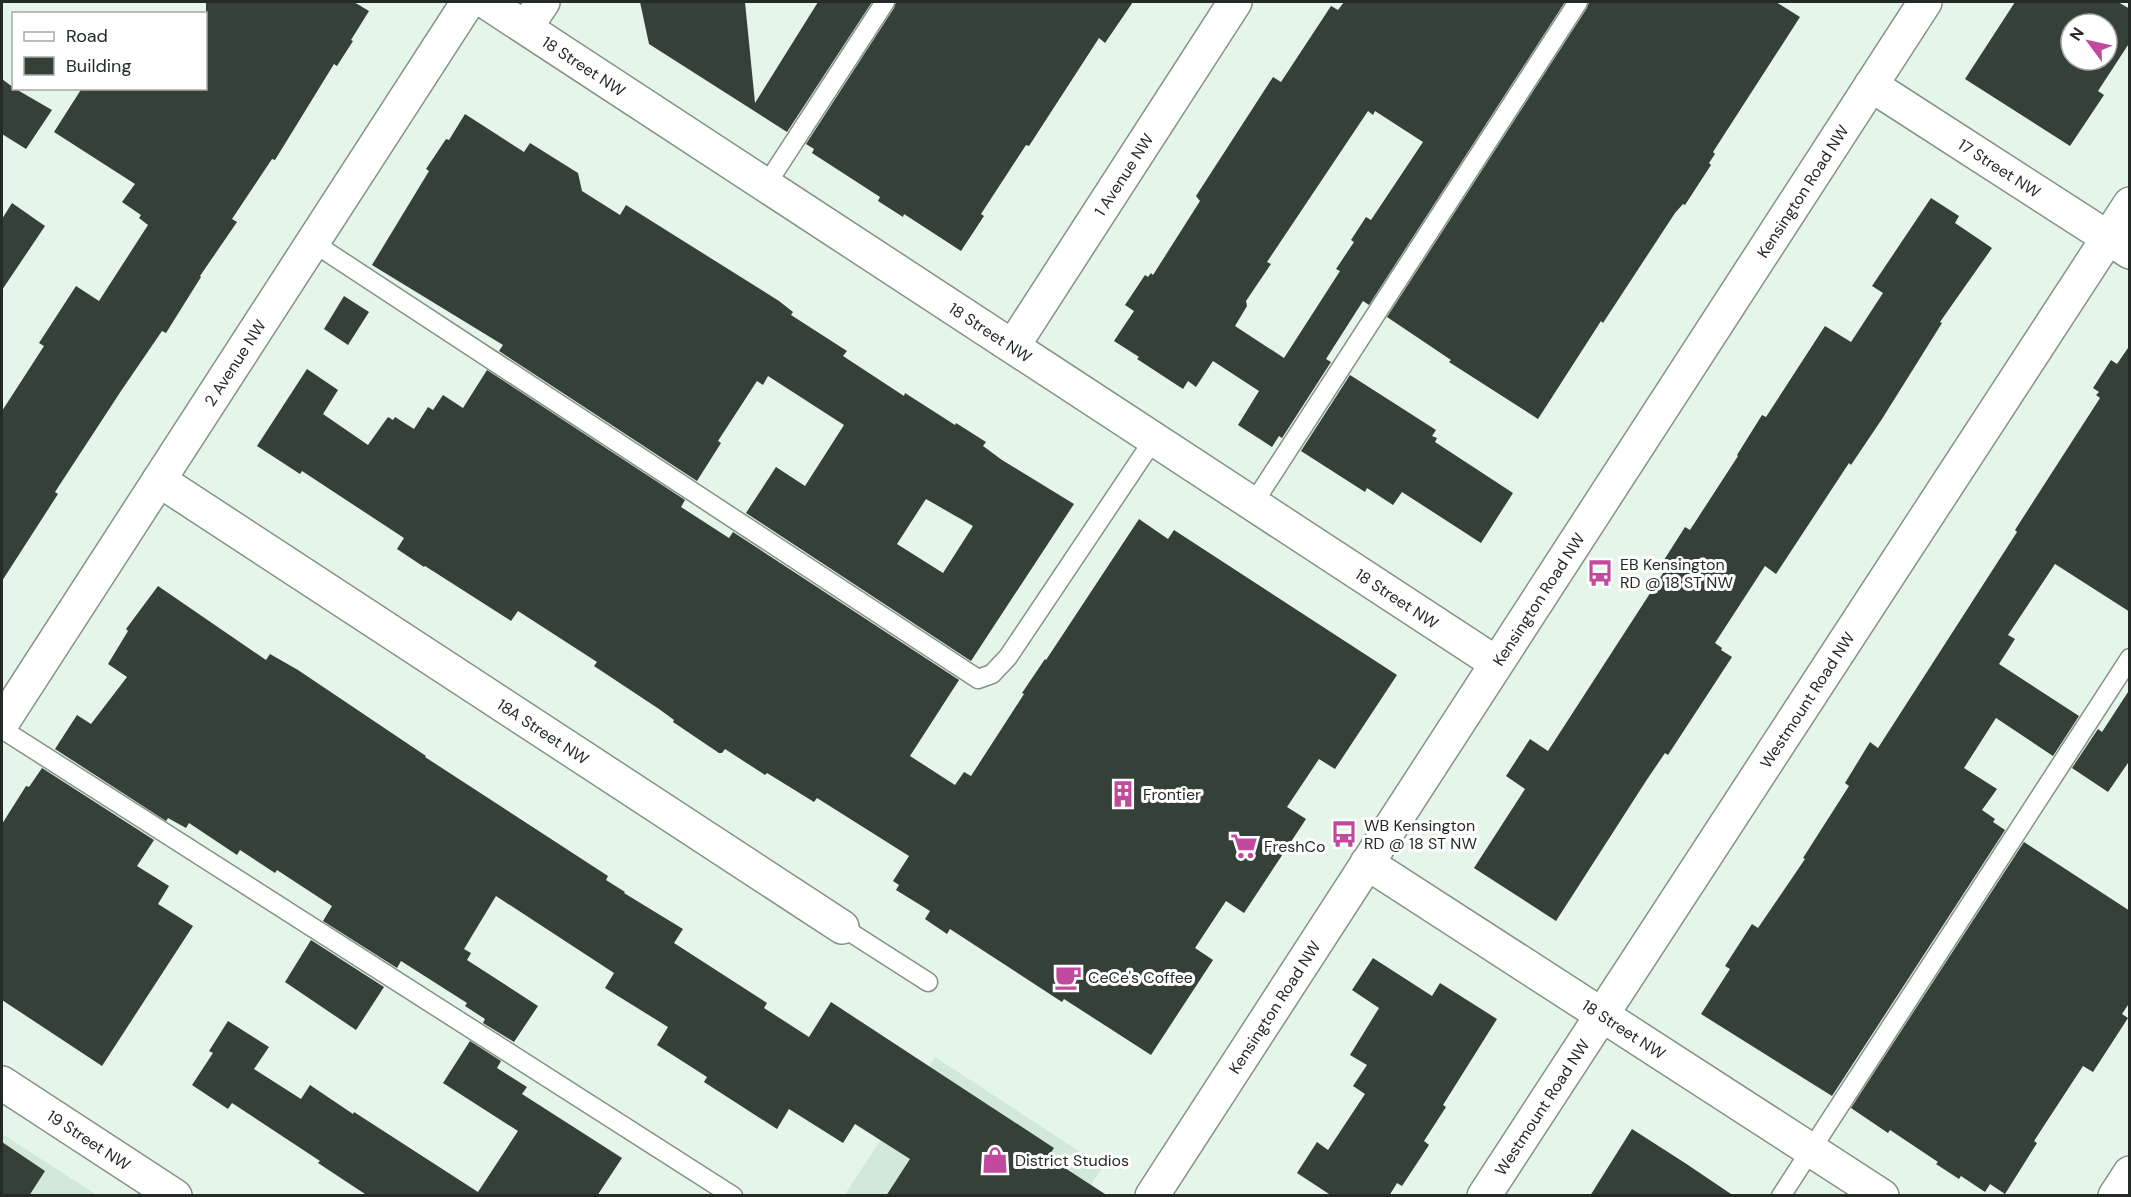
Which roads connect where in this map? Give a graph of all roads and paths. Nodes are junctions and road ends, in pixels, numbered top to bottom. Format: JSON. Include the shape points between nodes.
{"nodes":[{"id":1,"x":468,"y":2,"type":"edge"},
{"id":2,"x":486,"y":2,"type":"edge"},
{"id":3,"x":885,"y":2,"type":"edge"},
{"id":4,"x":1235,"y":2,"type":"edge"},
{"id":5,"x":1578,"y":2,"type":"edge"},
{"id":6,"x":1925,"y":2,"type":"edge"},
{"id":7,"x":535,"y":14,"type":"edge"},
{"id":8,"x":1870,"y":85,"type":"junction"},
{"id":9,"x":766,"y":185,"type":"junction"},
{"id":10,"x":2130,"y":204,"type":"edge"},
{"id":11,"x":312,"y":242,"type":"junction"},
{"id":12,"x":2119,"y":245,"type":"edge"},
{"id":13,"x":1012,"y":346,"type":"junction"},
{"id":14,"x":1154,"y":439,"type":"junction"},
{"id":15,"x":159,"y":480,"type":"junction"},
{"id":16,"x":1252,"y":504,"type":"junction"},
{"id":17,"x":2130,"y":658,"type":"edge"},
{"id":18,"x":1496,"y":663,"type":"junction"},
{"id":19,"x":2,"y":723,"type":"edge"},
{"id":20,"x":2,"y":729,"type":"edge"},
{"id":21,"x":1367,"y":863,"type":"junction"},
{"id":22,"x":842,"y":927,"type":"joint"},
{"id":23,"x":928,"y":982,"type":"dead end"},
{"id":24,"x":1601,"y":1016,"type":"junction"},
{"id":25,"x":2,"y":1083,"type":"edge"},
{"id":26,"x":1811,"y":1148,"type":"junction"},
{"id":27,"x":2130,"y":1173,"type":"edge"},
{"id":28,"x":175,"y":1196,"type":"edge"},
{"id":29,"x":732,"y":1196,"type":"edge"},
{"id":30,"x":1152,"y":1196,"type":"edge"},
{"id":31,"x":1484,"y":1196,"type":"edge"},
{"id":32,"x":1780,"y":1196,"type":"edge"},
{"id":33,"x":1882,"y":1196,"type":"edge"},
{"id":34,"x":2115,"y":1196,"type":"edge"}],
"edges":[{"from":1,"to":11,"type":"street","name":"2 Avenue NW"},
{"from":2,"to":7,"type":"street","name":"18 Street NW"},
{"from":3,"to":9,"type":"lane"},
{"from":4,"to":13,"type":"street","name":"1 Avenue NW"},
{"from":5,"to":16,"type":"lane"},
{"from":6,"to":8,"type":"street","name":"Kensington Road NW"},
{"from":7,"to":9,"type":"street","name":"18 Street NW"},
{"from":8,"to":12,"type":"street","name":"17 Street NW"},
{"from":8,"to":18,"type":"street","name":"Kensington Road NW"},
{"from":9,"to":13,"type":"street","name":"18 Street NW"},
{"from":10,"to":12,"type":"street","name":"Westmount Road NW"},
{"from":11,"to":14,"type":"lane","via":[[978,679],[992,674],[1008,657]]},
{"from":11,"to":15,"type":"street","name":"2 Avenue NW"},
{"from":12,"to":24,"type":"street","name":"Westmount Road NW"},
{"from":13,"to":14,"type":"street","name":"18 Street NW"},
{"from":14,"to":16,"type":"street","name":"18 Street NW"},
{"from":15,"to":19,"type":"street","name":"2 Avenue NW"},
{"from":15,"to":22,"type":"street","name":"18A Street NW"},
{"from":16,"to":18,"type":"street","name":"18 Street NW"},
{"from":17,"to":26,"type":"lane"},
{"from":18,"to":21,"type":"street","name":"Kensington Road NW"},
{"from":20,"to":29,"type":"lane"},
{"from":21,"to":24,"type":"street","name":"18 Street NW"},
{"from":21,"to":30,"type":"street","name":"Kensington Road NW"},
{"from":22,"to":23,"type":"lane","name":"18A Street NW"},
{"from":24,"to":26,"type":"street","name":"18 Street NW"},
{"from":24,"to":31,"type":"street","name":"Westmount Road NW"},
{"from":25,"to":28,"type":"street","name":"19 Street NW"},
{"from":26,"to":32,"type":"lane"},
{"from":26,"to":33,"type":"street","name":"18 Street NW"},
{"from":27,"to":34,"type":"street"}]}
